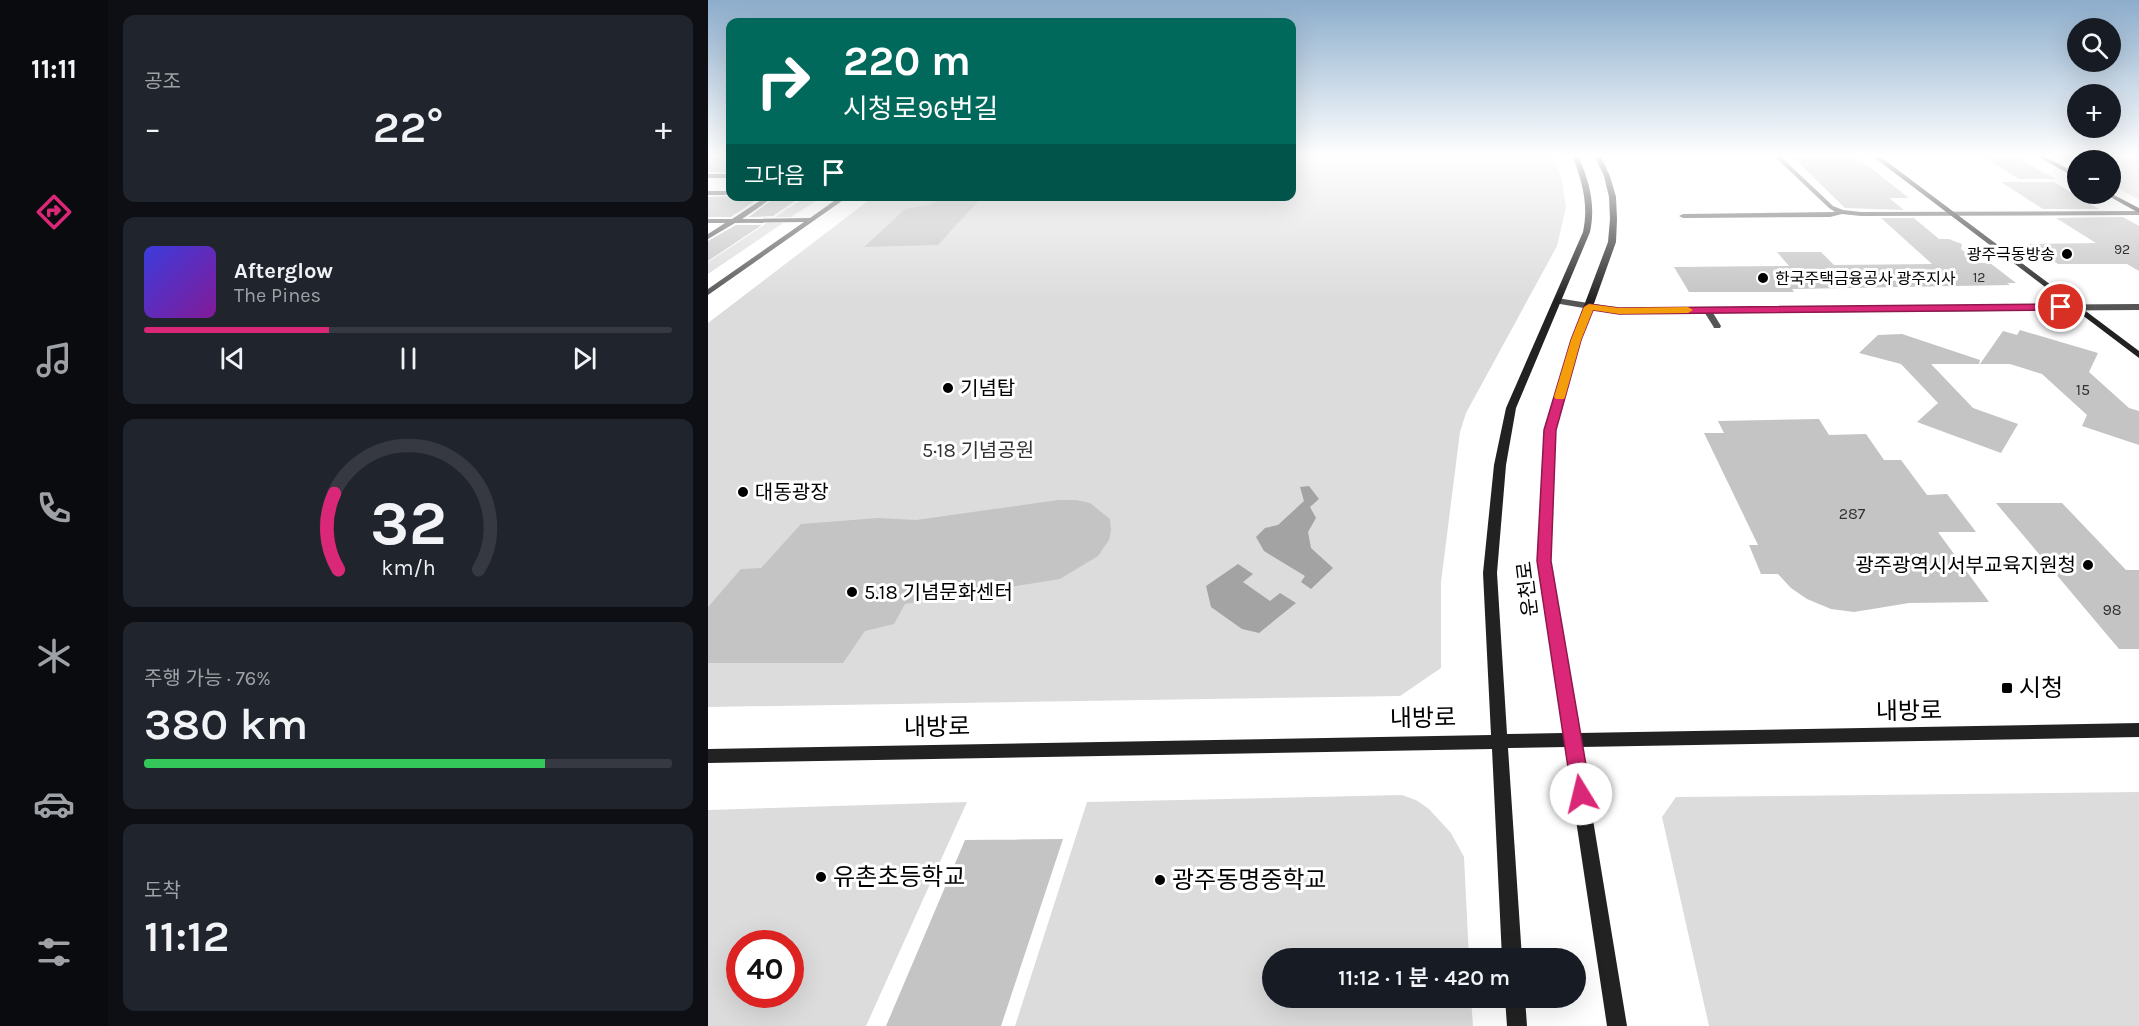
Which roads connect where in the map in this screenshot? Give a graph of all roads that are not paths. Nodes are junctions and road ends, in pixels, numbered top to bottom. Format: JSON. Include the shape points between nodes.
{"nodes":[{"id":1,"x":762,"y":203,"type":"edge"},
{"id":2,"x":836,"y":203,"type":"edge"},
{"id":3,"x":1590,"y":203,"type":"edge"},
{"id":4,"x":1614,"y":203,"type":"edge"},
{"id":5,"x":1827,"y":203,"type":"edge"},
{"id":6,"x":1937,"y":203,"type":"edge"},
{"id":7,"x":2123,"y":203,"type":"edge"},
{"id":8,"x":1842,"y":212,"type":"junction"},
{"id":9,"x":2139,"y":212,"type":"edge"},
{"id":10,"x":1952,"y":214,"type":"junction"},
{"id":11,"x":1683,"y":216,"type":"dead end"},
{"id":12,"x":810,"y":220,"type":"junction"},
{"id":13,"x":708,"y":221,"type":"edge"},
{"id":14,"x":734,"y":221,"type":"junction"},
{"id":15,"x":708,"y":237,"type":"edge"},
{"id":16,"x":708,"y":293,"type":"edge"},
{"id":17,"x":1557,"y":301,"type":"junction"},
{"id":18,"x":1589,"y":307,"type":"junction"},
{"id":19,"x":2077,"y":307,"type":"junction"},
{"id":20,"x":2139,"y":307,"type":"edge"},
{"id":21,"x":1707,"y":310,"type":"junction"},
{"id":22,"x":1717,"y":326,"type":"dead end"},
{"id":23,"x":2139,"y":355,"type":"edge"},
{"id":24,"x":2139,"y":730,"type":"edge"},
{"id":25,"x":1572,"y":740,"type":"junction"},
{"id":26,"x":1499,"y":741,"type":"junction"},
{"id":27,"x":708,"y":756,"type":"edge"},
{"id":28,"x":1511,"y":948,"type":"edge"},
{"id":29,"x":1516,"y":1008,"type":"edge"},
{"id":30,"x":1517,"y":1026,"type":"edge"},
{"id":31,"x":1617,"y":1026,"type":"edge"}],
"edges":[{"from":1,"to":14,"type":"street"},
{"from":2,"to":12,"type":"street"},
{"from":3,"to":17,"type":"street","name":"운천로","via":[[1584,242]]},
{"from":4,"to":18,"type":"street","name":"운천로","via":[[1612,242]]},
{"from":5,"to":8,"type":"street"},
{"from":6,"to":10,"type":"street"},
{"from":7,"to":9,"type":"street"},
{"from":8,"to":10,"type":"street"},
{"from":8,"to":11,"type":"street"},
{"from":9,"to":10,"type":"street"},
{"from":10,"to":19,"type":"street"},
{"from":12,"to":14,"type":"street"},
{"from":12,"to":16,"type":"street"},
{"from":13,"to":14,"type":"street"},
{"from":14,"to":15,"type":"street"},
{"from":17,"to":18,"type":"street"},
{"from":17,"to":26,"type":"street","name":"운천로","via":[[1511,408],[1500,465],[1490,573]]},
{"from":18,"to":21,"type":"street","via":[[1619,311]]},
{"from":18,"to":25,"type":"street","name":"운천로","via":[[1550,430],[1544,561]]},
{"from":19,"to":20,"type":"street"},
{"from":19,"to":21,"type":"street"},
{"from":19,"to":23,"type":"street"},
{"from":21,"to":22,"type":"street"},
{"from":24,"to":25,"type":"street","name":"내방로"},
{"from":25,"to":26,"type":"street","name":"내방로"},
{"from":25,"to":31,"type":"street","name":"운천로"},
{"from":26,"to":27,"type":"street","name":"내방로"},
{"from":26,"to":28,"type":"street","name":"운천로"},
{"from":29,"to":30,"type":"street"}]}
